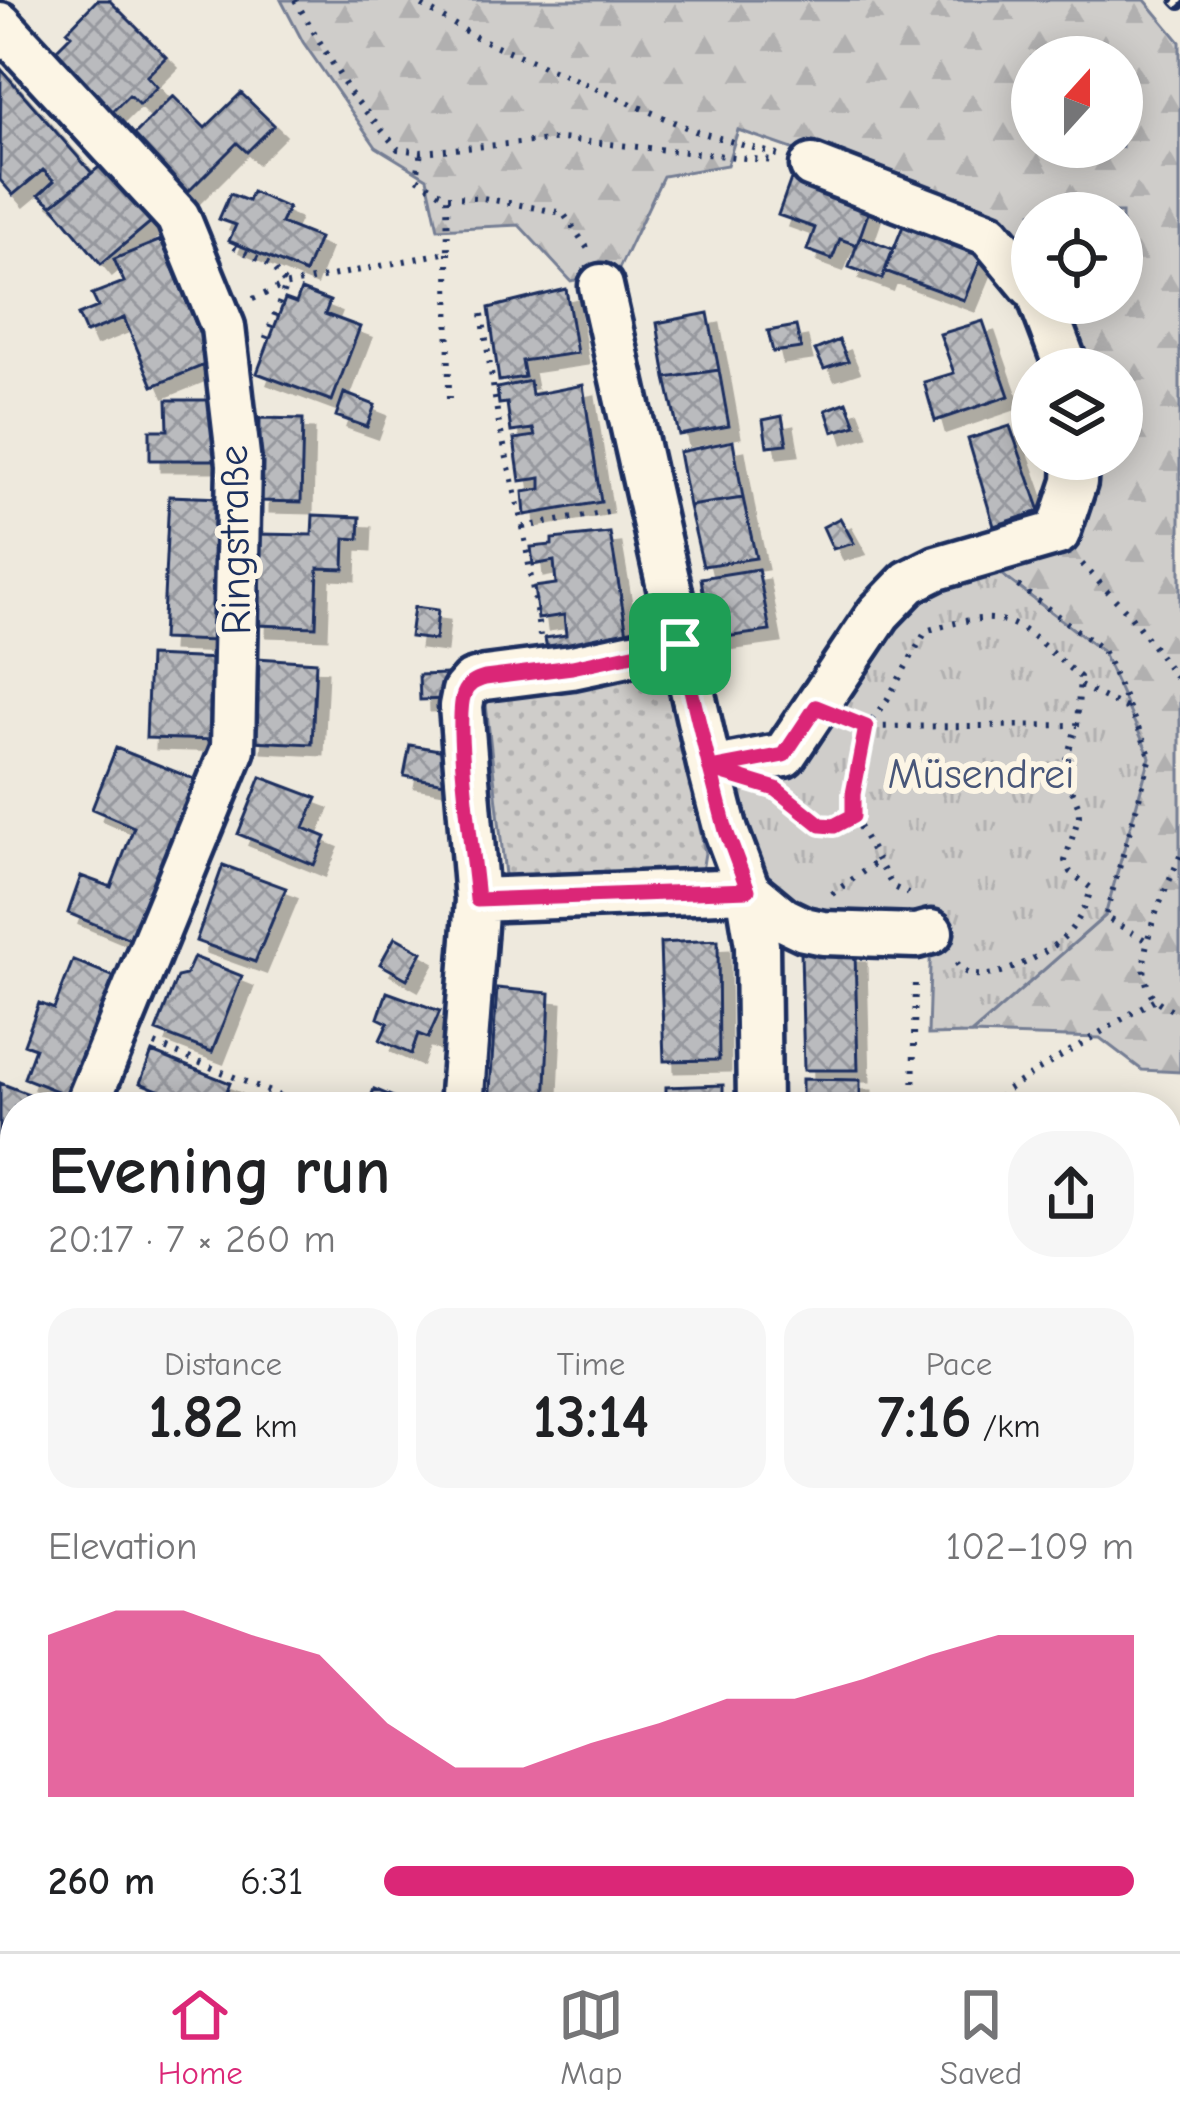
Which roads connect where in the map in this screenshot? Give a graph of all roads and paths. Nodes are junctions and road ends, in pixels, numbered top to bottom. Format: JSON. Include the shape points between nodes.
{"nodes":[{"id":1,"x":296,"y":0,"type":"edge"},
{"id":2,"x":412,"y":0,"type":"edge"},
{"id":3,"x":0,"y":24,"type":"edge"},
{"id":4,"x":421,"y":152,"type":"junction"},
{"id":5,"x":812,"y":166,"type":"junction"},
{"id":6,"x":447,"y":197,"type":"junction"},
{"id":7,"x":185,"y":236,"type":"junction"},
{"id":8,"x":448,"y":252,"type":"junction"},
{"id":9,"x":1011,"y":261,"type":"edge"},
{"id":10,"x":595,"y":267,"type":"joint"},
{"id":11,"x":285,"y":286,"type":"junction"},
{"id":12,"x":482,"y":314,"type":"dead end"},
{"id":13,"x":265,"y":341,"type":"dead end"},
{"id":14,"x":448,"y":406,"type":"dead end"},
{"id":15,"x":1076,"y":480,"type":"edge"},
{"id":16,"x":581,"y":506,"type":"dead end"},
{"id":17,"x":523,"y":527,"type":"junction"},
{"id":18,"x":1058,"y":532,"type":"junction"},
{"id":19,"x":983,"y":556,"type":"junction"},
{"id":20,"x":540,"y":637,"type":"dead end"},
{"id":21,"x":680,"y":644,"type":"junction"},
{"id":22,"x":1180,"y":683,"type":"edge"},
{"id":23,"x":1080,"y":686,"type":"junction"},
{"id":24,"x":816,"y":707,"type":"junction"},
{"id":25,"x":1130,"y":710,"type":"junction"},
{"id":26,"x":1077,"y":725,"type":"junction"},
{"id":27,"x":866,"y":727,"type":"junction"},
{"id":28,"x":710,"y":769,"type":"junction"},
{"id":29,"x":776,"y":789,"type":"dead end"},
{"id":30,"x":853,"y":816,"type":"junction"},
{"id":31,"x":1180,"y":856,"type":"edge"},
{"id":32,"x":748,"y":890,"type":"junction"},
{"id":33,"x":477,"y":900,"type":"junction"},
{"id":34,"x":930,"y":926,"type":"junction"},
{"id":35,"x":1147,"y":941,"type":"junction"},
{"id":36,"x":1155,"y":999,"type":"junction"},
{"id":37,"x":1180,"y":1014,"type":"edge"},
{"id":38,"x":153,"y":1043,"type":"dead end"},
{"id":39,"x":92,"y":1092,"type":"edge"},
{"id":40,"x":270,"y":1092,"type":"edge"},
{"id":41,"x":462,"y":1092,"type":"edge"},
{"id":42,"x":759,"y":1092,"type":"edge"},
{"id":43,"x":914,"y":1092,"type":"edge"},
{"id":44,"x":1004,"y":1092,"type":"edge"}],
"edges":[{"from":1,"to":4,"type":"path","via":[[350,93],[398,149]]},
{"from":2,"to":5,"type":"path","via":[[476,37],[695,131]]},
{"from":3,"to":7,"type":"street","name":"Ringstraße","via":[[178,217]]},
{"from":4,"to":5,"type":"path","via":[[562,140]]},
{"from":4,"to":6,"type":"path","via":[[417,178]]},
{"from":5,"to":9,"type":"street","via":[[989,234]]},
{"from":6,"to":8,"type":"path"},
{"from":6,"to":10,"type":"path","via":[[563,213]]},
{"from":7,"to":11,"type":"path","via":[[212,235],[270,266]]},
{"from":7,"to":39,"type":"street","name":"Ringstraße","via":[[224,327],[239,464],[233,748]]},
{"from":8,"to":11,"type":"path"},
{"from":8,"to":14,"type":"path"},
{"from":10,"to":21,"type":"street"},
{"from":11,"to":13,"type":"path"},
{"from":12,"to":17,"type":"path"},
{"from":15,"to":18,"type":"street"},
{"from":16,"to":17,"type":"path","via":[[584,516]]},
{"from":17,"to":20,"type":"path"},
{"from":18,"to":19,"type":"street"},
{"from":18,"to":22,"type":"path"},
{"from":19,"to":24,"type":"street","via":[[937,568],[898,592]]},
{"from":19,"to":25,"type":"path","via":[[1102,650]]},
{"from":21,"to":28,"type":"street"},
{"from":21,"to":33,"type":"street","via":[[485,678],[464,692]]},
{"from":23,"to":25,"type":"path"},
{"from":23,"to":26,"type":"path"},
{"from":23,"to":27,"type":"path","via":[[1080,677],[1009,619],[972,617],[926,631]]},
{"from":24,"to":27,"type":"path"},
{"from":24,"to":28,"type":"street","via":[[784,755]]},
{"from":25,"to":35,"type":"path","via":[[1151,757],[1106,917]]},
{"from":26,"to":27,"type":"path"},
{"from":26,"to":34,"type":"path","via":[[1064,769],[1079,816],[1065,861],[1091,888],[1084,910],[1030,962],[968,976]]},
{"from":27,"to":30,"type":"path"},
{"from":28,"to":32,"type":"street"},
{"from":29,"to":30,"type":"path","via":[[821,825]]},
{"from":30,"to":34,"type":"path","via":[[893,887]]},
{"from":31,"to":35,"type":"path"},
{"from":32,"to":33,"type":"street"},
{"from":32,"to":34,"type":"street","via":[[783,920],[823,933]]},
{"from":32,"to":42,"type":"street","via":[[757,945]]},
{"from":33,"to":41,"type":"street"},
{"from":34,"to":43,"type":"path"},
{"from":35,"to":36,"type":"path","via":[[1143,971]]},
{"from":36,"to":37,"type":"path"},
{"from":36,"to":44,"type":"path"},
{"from":38,"to":40,"type":"path"}]}
